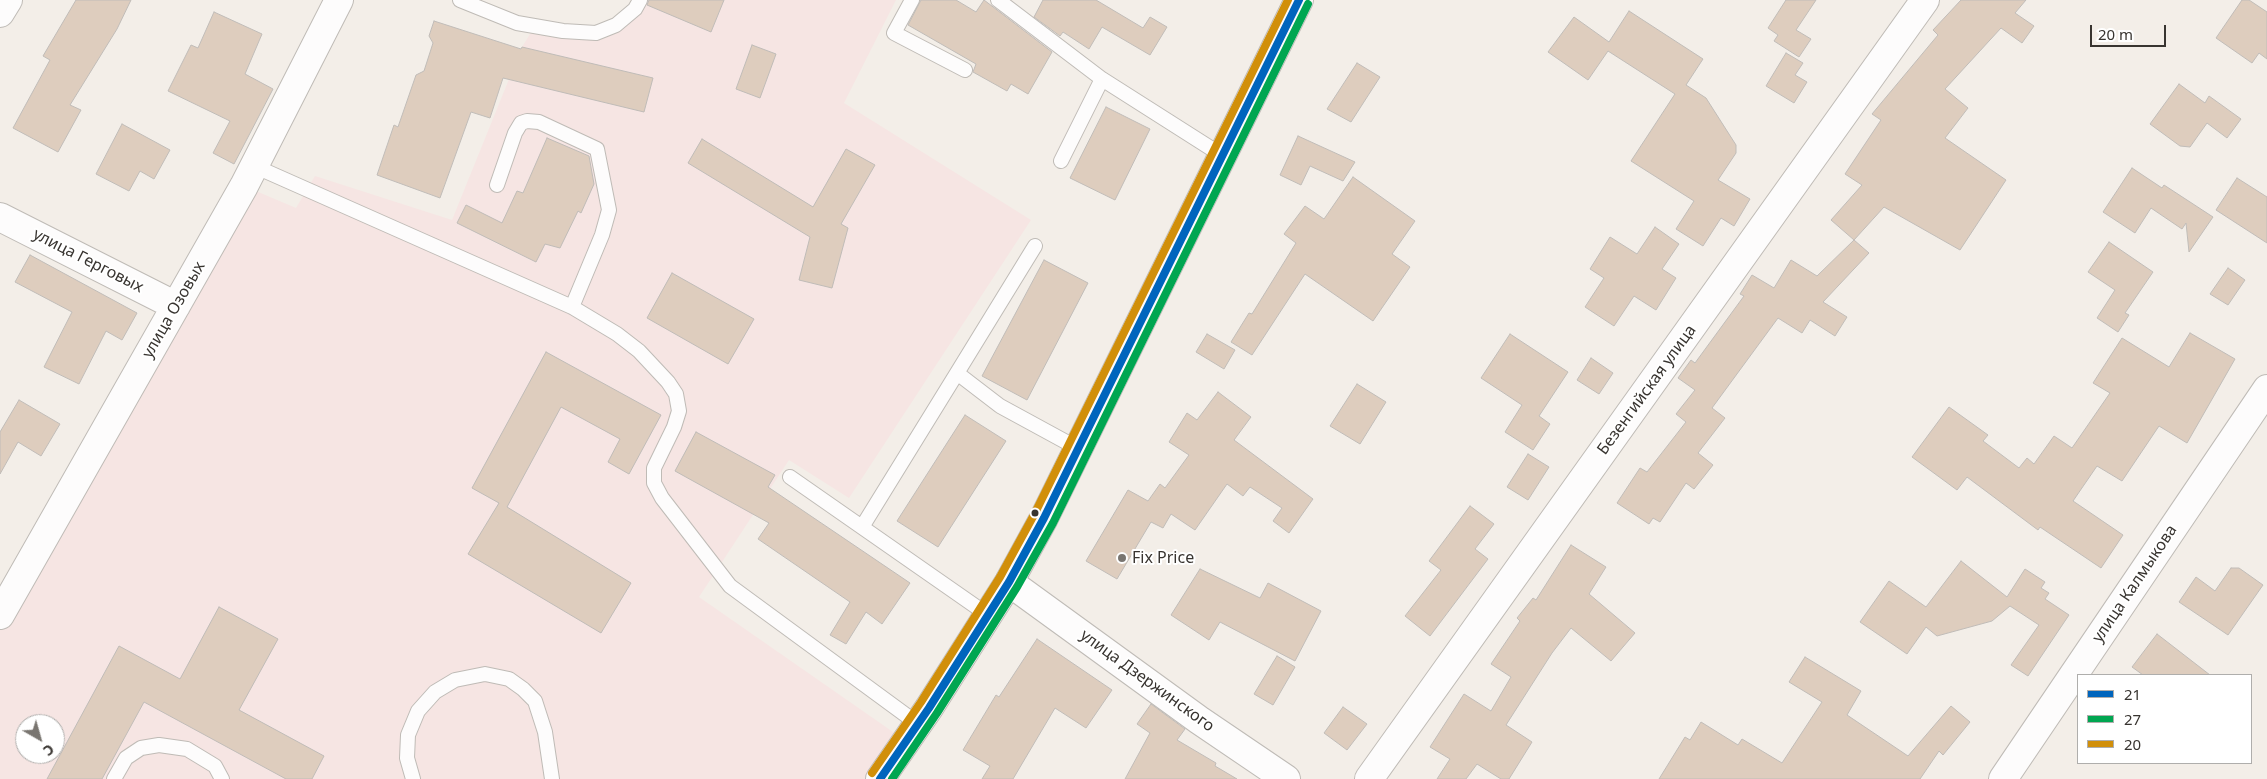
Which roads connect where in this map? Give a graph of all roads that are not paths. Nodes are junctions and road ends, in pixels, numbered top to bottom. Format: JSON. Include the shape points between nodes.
{"nodes":[{"id":1,"x":8,"y":0,"type":"edge"},
{"id":2,"x":340,"y":0,"type":"edge"},
{"id":3,"x":460,"y":0,"type":"edge"},
{"id":4,"x":640,"y":0,"type":"edge"},
{"id":5,"x":912,"y":0,"type":"edge"},
{"id":6,"x":998,"y":0,"type":"edge"},
{"id":7,"x":1299,"y":0,"type":"edge"},
{"id":8,"x":1925,"y":0,"type":"edge"},
{"id":9,"x":0,"y":13,"type":"edge"},
{"id":10,"x":965,"y":70,"type":"dead end"},
{"id":11,"x":1102,"y":79,"type":"junction"},
{"id":12,"x":1223,"y":156,"type":"junction"},
{"id":13,"x":1061,"y":161,"type":"dead end"},
{"id":14,"x":254,"y":166,"type":"junction"},
{"id":15,"x":497,"y":185,"type":"dead end"},
{"id":16,"x":0,"y":217,"type":"edge"},
{"id":17,"x":1035,"y":246,"type":"dead end"},
{"id":18,"x":176,"y":306,"type":"junction"},
{"id":19,"x":572,"y":307,"type":"junction"},
{"id":20,"x":956,"y":372,"type":"junction"},
{"id":21,"x":2267,"y":389,"type":"edge"},
{"id":22,"x":1079,"y":449,"type":"junction"},
{"id":23,"x":790,"y":477,"type":"dead end"},
{"id":24,"x":862,"y":527,"type":"junction"},
{"id":25,"x":1009,"y":582,"type":"junction"},
{"id":26,"x":0,"y":615,"type":"edge"},
{"id":27,"x":988,"y":615,"type":"junction"},
{"id":28,"x":918,"y":724,"type":"junction"},
{"id":29,"x":114,"y":779,"type":"edge"},
{"id":30,"x":222,"y":779,"type":"edge"},
{"id":31,"x":413,"y":779,"type":"edge"},
{"id":32,"x":552,"y":779,"type":"edge"},
{"id":33,"x":880,"y":779,"type":"edge"},
{"id":34,"x":1286,"y":779,"type":"edge"},
{"id":35,"x":1369,"y":779,"type":"edge"},
{"id":36,"x":2003,"y":779,"type":"edge"}],
"edges":[{"from":1,"to":9,"type":"street"},
{"from":2,"to":14,"type":"street","name":"улица Озовых"},
{"from":3,"to":4,"type":"lane","via":[[517,23],[596,33],[616,26]]},
{"from":5,"to":10,"type":"lane","via":[[894,33]]},
{"from":6,"to":11,"type":"lane"},
{"from":7,"to":12,"type":"street"},
{"from":8,"to":35,"type":"street","name":"Безенгийская улица"},
{"from":11,"to":12,"type":"lane"},
{"from":11,"to":13,"type":"lane"},
{"from":12,"to":22,"type":"street"},
{"from":14,"to":18,"type":"street","name":"улица Озовых"},
{"from":14,"to":19,"type":"lane"},
{"from":15,"to":19,"type":"lane","via":[[521,123],[539,122],[597,149],[609,210]]},
{"from":16,"to":18,"type":"street","name":"улица Герговых"},
{"from":17,"to":20,"type":"lane"},
{"from":18,"to":26,"type":"street","name":"улица Озовых"},
{"from":19,"to":28,"type":"lane","via":[[618,334],[639,351],[676,394],[679,411],[654,468],[654,483],[730,586]]},
{"from":20,"to":22,"type":"lane","via":[[1000,406]]},
{"from":20,"to":24,"type":"lane"},
{"from":21,"to":36,"type":"street","name":"улица Калмыкова"},
{"from":22,"to":25,"type":"street"},
{"from":23,"to":24,"type":"lane"},
{"from":24,"to":27,"type":"lane"},
{"from":25,"to":27,"type":"street"},
{"from":25,"to":34,"type":"street","name":"улица Дзержинского"},
{"from":27,"to":28,"type":"street"},
{"from":28,"to":33,"type":"street"},
{"from":29,"to":30,"type":"lane","via":[[126,758],[141,748],[158,745],[187,749],[215,766]]},
{"from":31,"to":32,"type":"lane","via":[[407,758],[408,734],[418,711],[435,692],[455,680],[485,674],[509,679],[534,701],[545,732]]}]}
